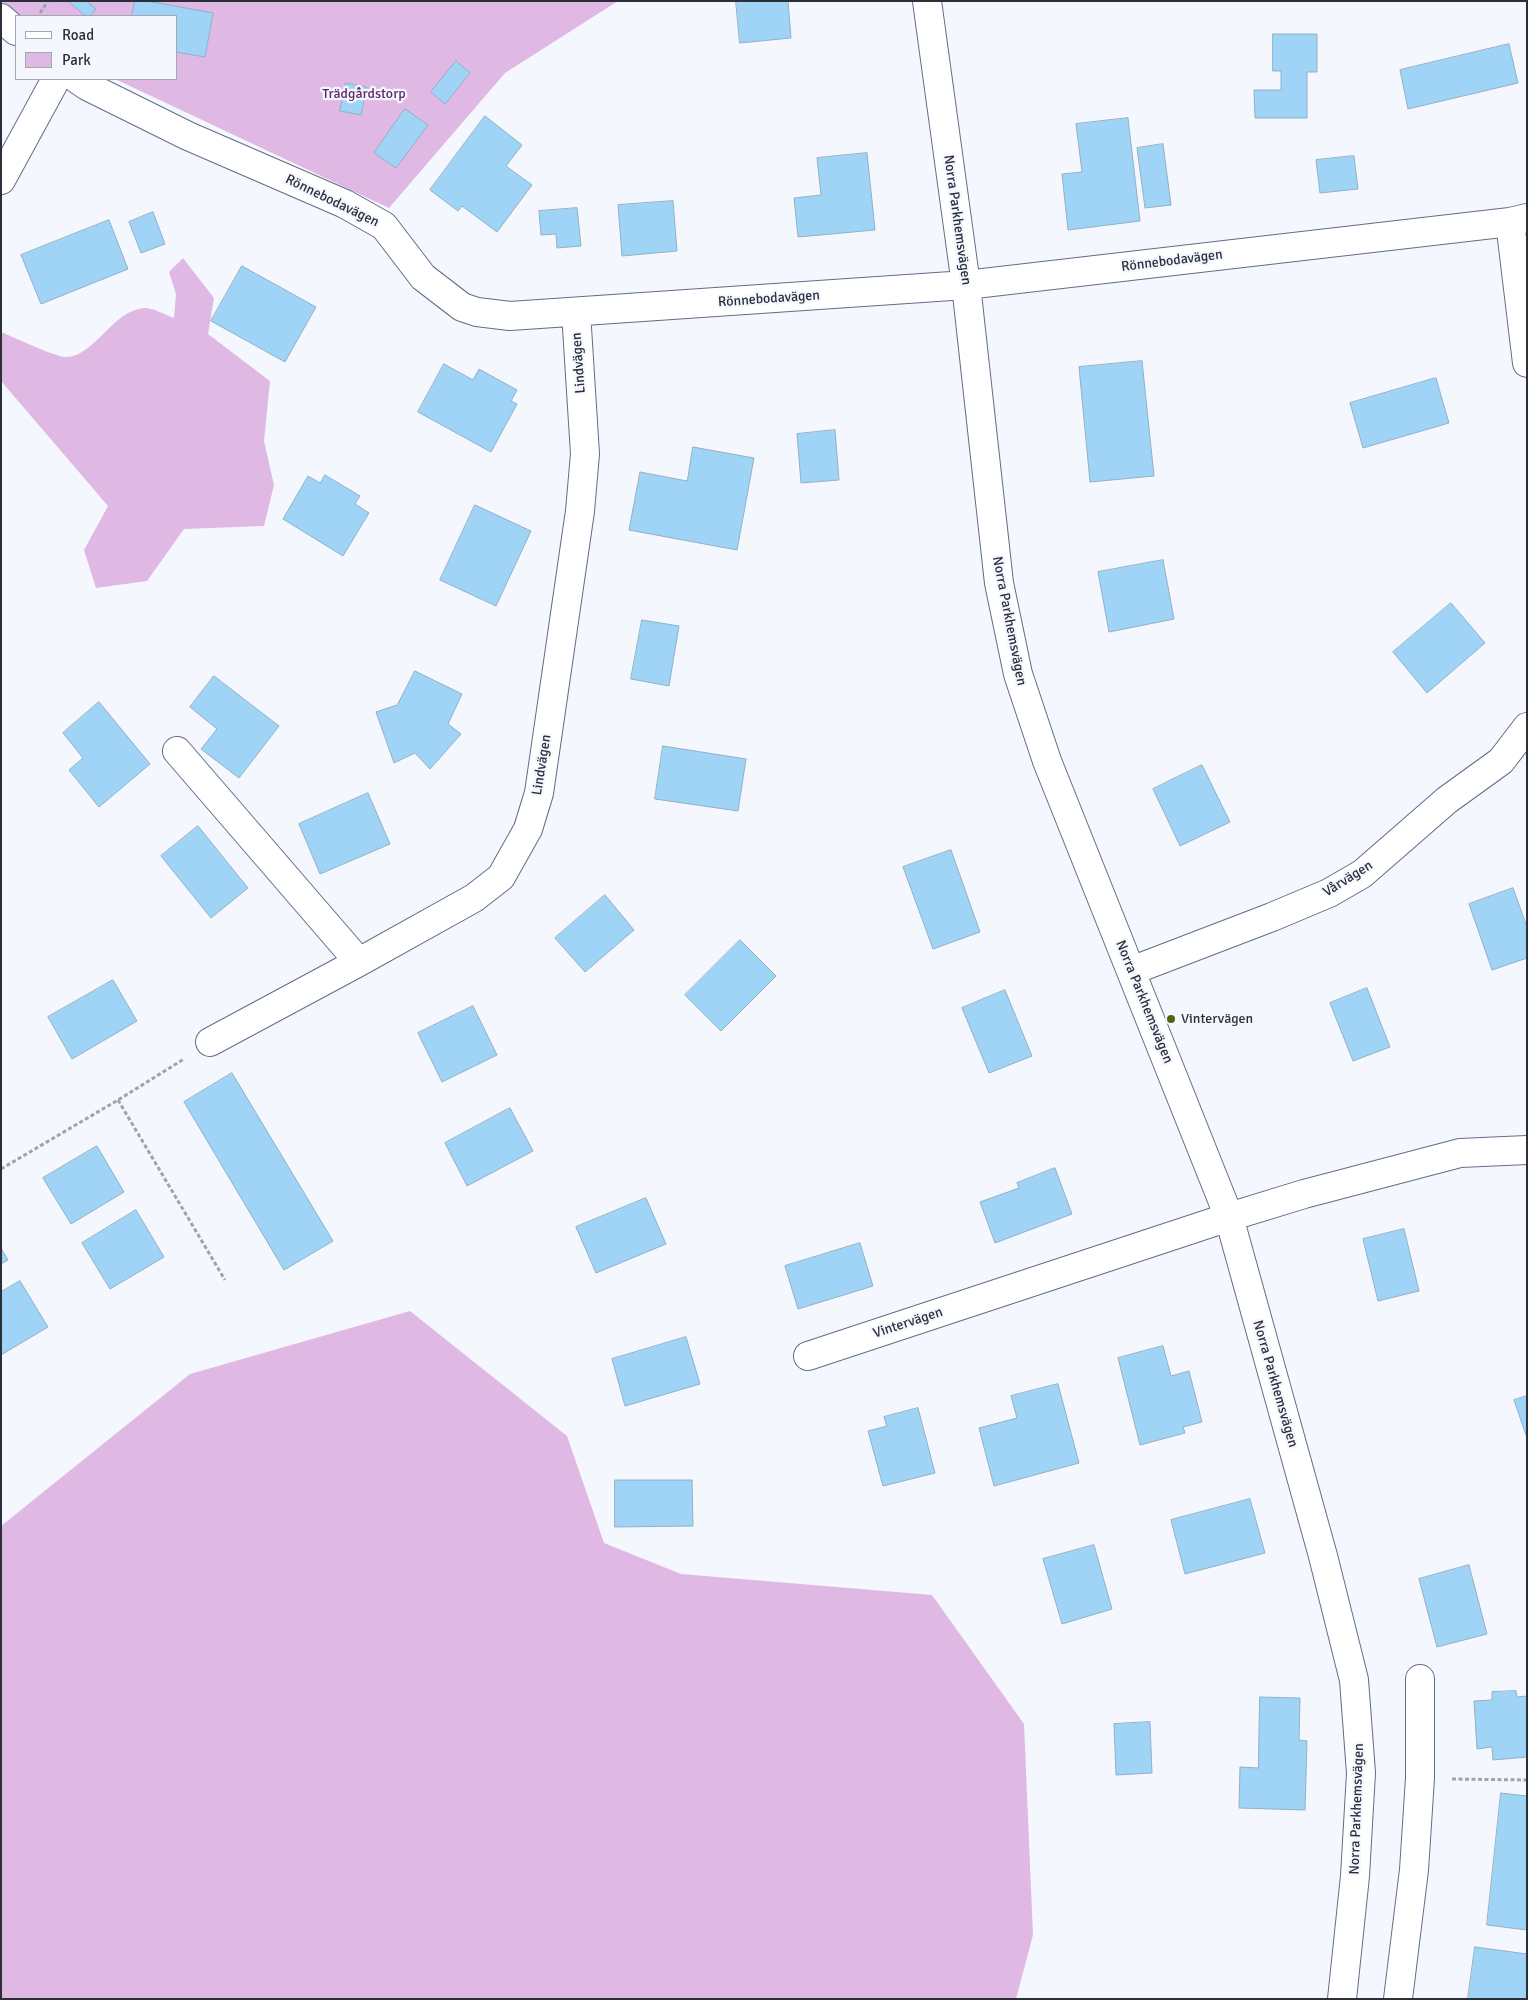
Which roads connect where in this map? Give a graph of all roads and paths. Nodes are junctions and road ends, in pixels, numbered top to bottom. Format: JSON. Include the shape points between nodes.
{"nodes":[{"id":1,"x":48,"y":1,"type":"edge"},
{"id":2,"x":927,"y":1,"type":"edge"},
{"id":3,"x":39,"y":15,"type":"edge"},
{"id":4,"x":1,"y":18,"type":"edge"},
{"id":5,"x":15,"y":30,"type":"edge"},
{"id":6,"x":55,"y":80,"type":"edge"},
{"id":7,"x":78,"y":80,"type":"edge"},
{"id":8,"x":1,"y":180,"type":"edge"},
{"id":9,"x":1519,"y":220,"type":"edge"},
{"id":10,"x":966,"y":285,"type":"junction"},
{"id":11,"x":576,"y":312,"type":"junction"},
{"id":12,"x":1527,"y":363,"type":"edge"},
{"id":13,"x":1527,"y":727,"type":"edge"},
{"id":14,"x":177,"y":751,"type":"dead end"},
{"id":15,"x":359,"y":962,"type":"junction"},
{"id":16,"x":1131,"y":971,"type":"junction"},
{"id":17,"x":210,"y":1042,"type":"joint"},
{"id":18,"x":118,"y":1100,"type":"junction"},
{"id":19,"x":1527,"y":1150,"type":"edge"},
{"id":20,"x":1,"y":1169,"type":"edge"},
{"id":21,"x":1229,"y":1217,"type":"junction"},
{"id":22,"x":225,"y":1280,"type":"dead end"},
{"id":23,"x":808,"y":1356,"type":"dead end"},
{"id":24,"x":1420,"y":1680,"type":"dead end"},
{"id":25,"x":1420,"y":1778,"type":"junction"},
{"id":26,"x":1527,"y":1780,"type":"edge"},
{"id":27,"x":1342,"y":1999,"type":"edge"},
{"id":28,"x":1398,"y":1999,"type":"edge"}],
"edges":[{"from":1,"to":3,"type":"path"},
{"from":2,"to":10,"type":"street","name":"Norra Parkhemsvägen"},
{"from":4,"to":5,"type":"street"},
{"from":6,"to":8,"type":"street"},
{"from":7,"to":11,"type":"street","name":"Rönnebodavägen","via":[[188,136],[345,204],[384,226],[423,276],[462,307],[510,316]]},
{"from":9,"to":10,"type":"street","name":"Rönnebodavägen"},
{"from":9,"to":12,"type":"street"},
{"from":10,"to":11,"type":"street","name":"Rönnebodavägen"},
{"from":10,"to":16,"type":"street","name":"Norra Parkhemsvägen","via":[[999,583],[1018,674],[1047,761]]},
{"from":11,"to":15,"type":"street","name":"Lindvägen","via":[[585,454],[582,492],[539,793],[528,829],[501,877],[474,898]]},
{"from":13,"to":16,"type":"street","name":"Vårvägen","via":[[1501,761],[1447,800],[1362,874],[1329,894],[1272,918]]},
{"from":14,"to":15,"type":"street"},
{"from":15,"to":17,"type":"street","name":"Lindvägen"},
{"from":16,"to":21,"type":"street","name":"Norra Parkhemsvägen"},
{"from":17,"to":18,"type":"path"},
{"from":18,"to":20,"type":"path"},
{"from":18,"to":22,"type":"path"},
{"from":19,"to":21,"type":"street","name":"Vintervägen","via":[[1460,1153]]},
{"from":21,"to":23,"type":"street","name":"Vintervägen"},
{"from":21,"to":27,"type":"street","name":"Norra Parkhemsvägen","via":[[1354,1680],[1361,1773],[1355,1876]]},
{"from":24,"to":25,"type":"street"},
{"from":25,"to":26,"type":"path"},
{"from":25,"to":28,"type":"street","via":[[1414,1870]]}]}
